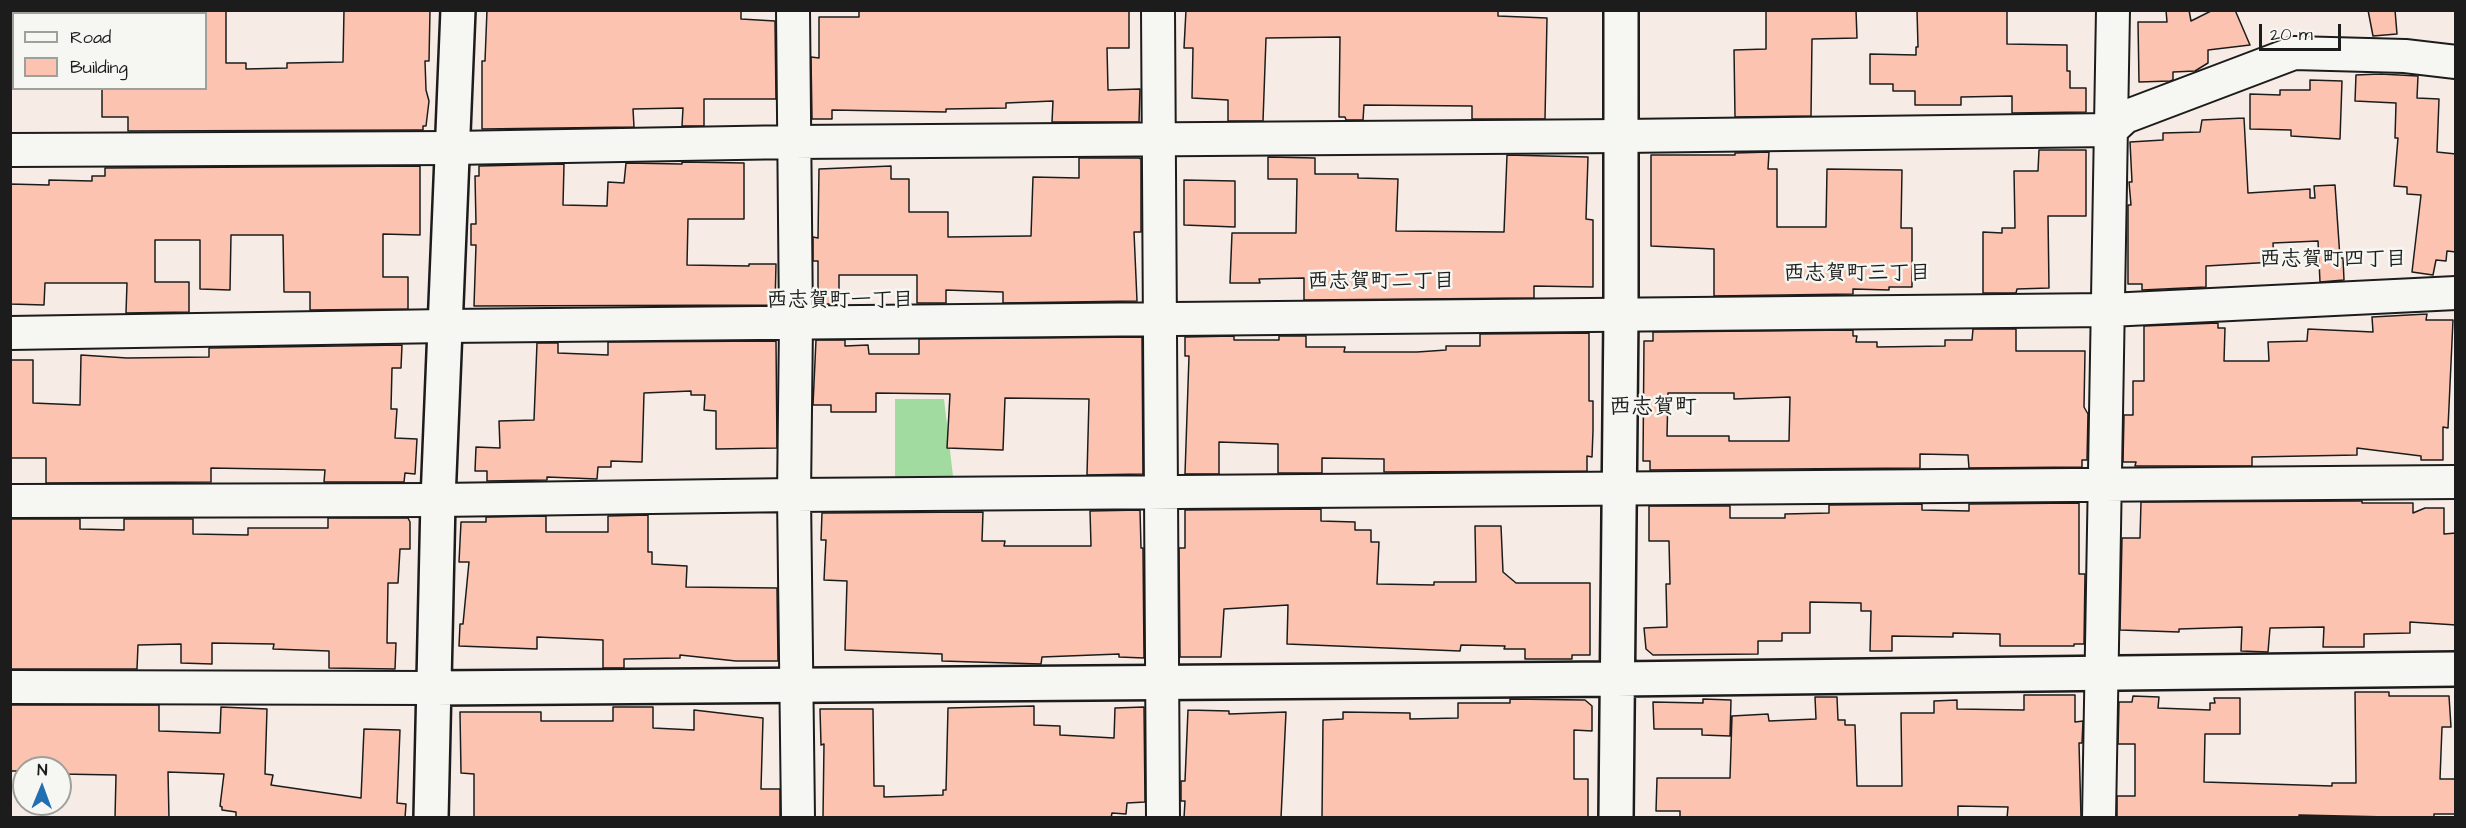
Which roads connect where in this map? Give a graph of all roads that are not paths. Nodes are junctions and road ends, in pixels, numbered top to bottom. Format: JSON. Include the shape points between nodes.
{"nodes":[{"id":1,"x":458,"y":10,"type":"edge"},
{"id":2,"x":794,"y":10,"type":"edge"},
{"id":3,"x":1158,"y":10,"type":"edge"},
{"id":4,"x":1621,"y":10,"type":"edge"},
{"id":5,"x":2113,"y":10,"type":"edge"},
{"id":6,"x":2456,"y":62,"type":"edge"},
{"id":7,"x":2110,"y":130,"type":"junction"},
{"id":8,"x":1622,"y":136,"type":"junction"},
{"id":9,"x":1159,"y":140,"type":"junction"},
{"id":10,"x":793,"y":142,"type":"junction"},
{"id":11,"x":452,"y":148,"type":"junction"},
{"id":12,"x":10,"y":150,"type":"edge"},
{"id":13,"x":2456,"y":293,"type":"edge"},
{"id":14,"x":2109,"y":310,"type":"junction"},
{"id":15,"x":1621,"y":314,"type":"junction"},
{"id":16,"x":1160,"y":319,"type":"junction"},
{"id":17,"x":796,"y":323,"type":"junction"},
{"id":18,"x":446,"y":326,"type":"junction"},
{"id":19,"x":10,"y":333,"type":"edge"},
{"id":20,"x":2456,"y":482,"type":"edge"},
{"id":21,"x":2105,"y":485,"type":"junction"},
{"id":22,"x":1619,"y":489,"type":"junction"},
{"id":23,"x":1161,"y":493,"type":"junction"},
{"id":24,"x":794,"y":495,"type":"junction"},
{"id":25,"x":438,"y":500,"type":"junction"},
{"id":26,"x":10,"y":501,"type":"edge"},
{"id":27,"x":2456,"y":669,"type":"edge"},
{"id":28,"x":2102,"y":674,"type":"junction"},
{"id":29,"x":1617,"y":680,"type":"junction"},
{"id":30,"x":1162,"y":681,"type":"junction"},
{"id":31,"x":798,"y":686,"type":"junction"},
{"id":32,"x":10,"y":687,"type":"edge"},
{"id":33,"x":434,"y":688,"type":"junction"},
{"id":34,"x":430,"y":818,"type":"edge"},
{"id":35,"x":798,"y":818,"type":"edge"},
{"id":36,"x":1163,"y":818,"type":"edge"},
{"id":37,"x":1616,"y":818,"type":"edge"},
{"id":38,"x":2099,"y":818,"type":"edge"}],
"edges":[{"from":1,"to":11,"type":"street"},
{"from":2,"to":10,"type":"street"},
{"from":3,"to":9,"type":"street"},
{"from":4,"to":8,"type":"street"},
{"from":5,"to":7,"type":"street"},
{"from":6,"to":7,"type":"street","via":[[2405,56],[2294,53],[2125,117]]},
{"from":7,"to":8,"type":"street"},
{"from":7,"to":14,"type":"street"},
{"from":8,"to":9,"type":"street"},
{"from":8,"to":15,"type":"street"},
{"from":9,"to":10,"type":"street"},
{"from":9,"to":16,"type":"street"},
{"from":10,"to":11,"type":"street"},
{"from":10,"to":17,"type":"street"},
{"from":11,"to":12,"type":"street"},
{"from":11,"to":18,"type":"street"},
{"from":13,"to":14,"type":"street"},
{"from":14,"to":15,"type":"street"},
{"from":14,"to":21,"type":"street"},
{"from":15,"to":16,"type":"street"},
{"from":15,"to":22,"type":"street"},
{"from":16,"to":17,"type":"street"},
{"from":16,"to":23,"type":"street"},
{"from":17,"to":18,"type":"street"},
{"from":17,"to":24,"type":"street"},
{"from":18,"to":19,"type":"street"},
{"from":18,"to":25,"type":"street"},
{"from":20,"to":21,"type":"street"},
{"from":21,"to":22,"type":"street"},
{"from":21,"to":28,"type":"street"},
{"from":22,"to":23,"type":"street"},
{"from":22,"to":29,"type":"street"},
{"from":23,"to":24,"type":"street"},
{"from":23,"to":30,"type":"street"},
{"from":24,"to":25,"type":"street"},
{"from":24,"to":31,"type":"street"},
{"from":25,"to":26,"type":"street"},
{"from":25,"to":33,"type":"street"},
{"from":27,"to":28,"type":"street"},
{"from":28,"to":29,"type":"street"},
{"from":28,"to":38,"type":"street"},
{"from":29,"to":30,"type":"street"},
{"from":29,"to":37,"type":"street"},
{"from":30,"to":31,"type":"street"},
{"from":30,"to":36,"type":"street"},
{"from":31,"to":33,"type":"street"},
{"from":31,"to":35,"type":"street"},
{"from":32,"to":33,"type":"street"},
{"from":33,"to":34,"type":"street"}]}
